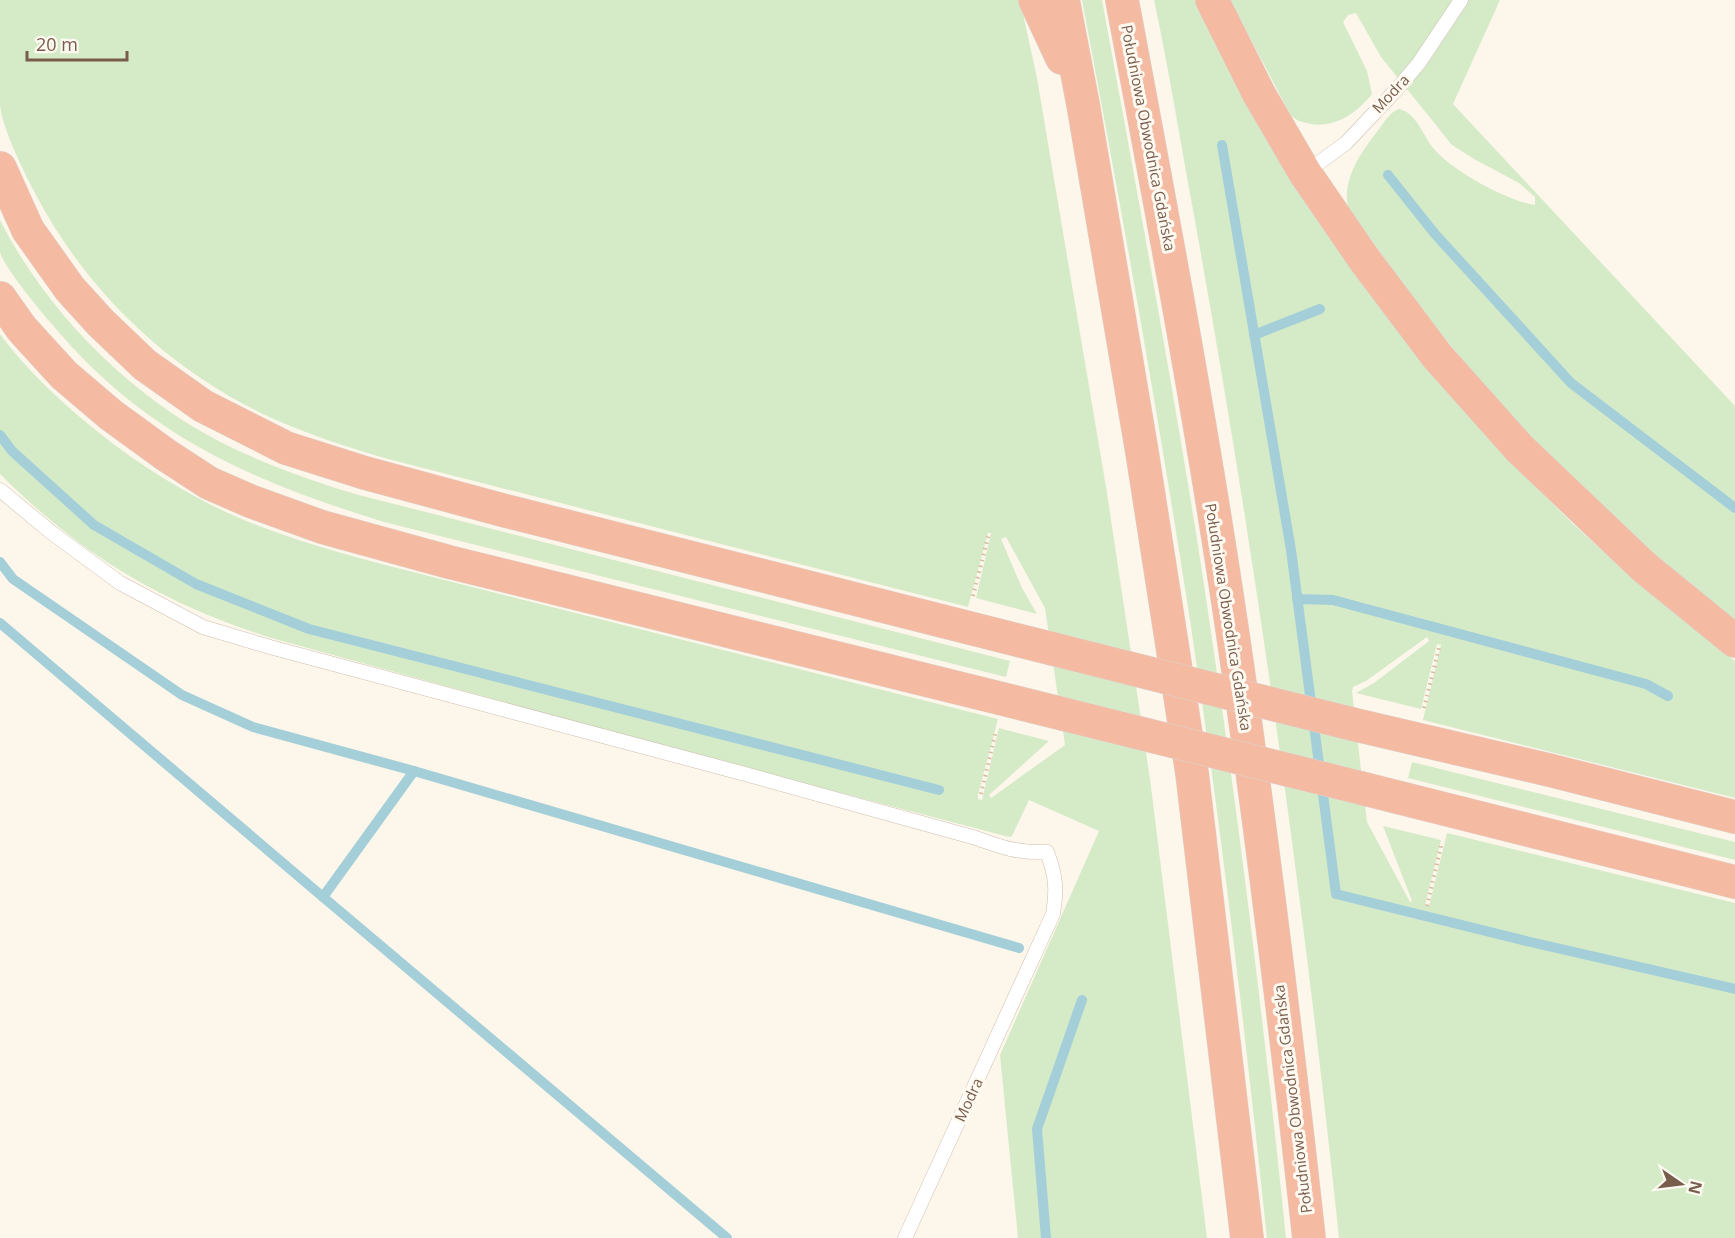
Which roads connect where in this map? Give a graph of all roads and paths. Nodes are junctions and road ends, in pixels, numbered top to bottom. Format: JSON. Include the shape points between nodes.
{"nodes":[{"id":1,"x":1035,"y":0,"type":"edge"},
{"id":2,"x":1063,"y":0,"type":"edge"},
{"id":3,"x":1122,"y":0,"type":"edge"},
{"id":4,"x":1212,"y":0,"type":"edge"},
{"id":5,"x":1461,"y":0,"type":"edge"},
{"id":6,"x":1083,"y":104,"type":"junction"},
{"id":7,"x":0,"y":168,"type":"edge"},
{"id":8,"x":1305,"y":172,"type":"junction"},
{"id":9,"x":0,"y":298,"type":"edge"},
{"id":10,"x":0,"y":490,"type":"edge"},
{"id":11,"x":989,"y":533,"type":"dead end"},
{"id":12,"x":973,"y":597,"type":"dead end"},
{"id":13,"x":1735,"y":641,"type":"edge"},
{"id":14,"x":1440,"y":644,"type":"dead end"},
{"id":15,"x":1423,"y":709,"type":"dead end"},
{"id":16,"x":997,"y":728,"type":"dead end"},
{"id":17,"x":981,"y":794,"type":"dead end"},
{"id":18,"x":1735,"y":817,"type":"edge"},
{"id":19,"x":1443,"y":841,"type":"dead end"},
{"id":20,"x":1735,"y":882,"type":"edge"},
{"id":21,"x":1427,"y":906,"type":"dead end"},
{"id":22,"x":905,"y":1238,"type":"edge"},
{"id":23,"x":1247,"y":1238,"type":"edge"},
{"id":24,"x":1309,"y":1238,"type":"edge"}],
"edges":[{"from":1,"to":6,"type":"highway"},
{"from":2,"to":6,"type":"highway"},
{"from":3,"to":24,"type":"highway","name":"Południowa Obwodnica Gdańska","via":[[1178,297],[1238,667]]},
{"from":4,"to":8,"type":"highway","via":[[1259,94]]},
{"from":5,"to":8,"type":"lane","name":"Modra","via":[[1397,89],[1346,142]]},
{"from":6,"to":23,"type":"highway","via":[[1192,773]]},
{"from":7,"to":18,"type":"highway","bridge":true,"via":[[28,230],[70,289],[108,330],[145,365],[203,406],[286,448],[506,511]]},
{"from":8,"to":13,"type":"highway","via":[[1437,356],[1519,448],[1644,567]]},
{"from":9,"to":20,"type":"highway","bridge":true,"via":[[64,375],[111,416],[209,483],[322,527]]},
{"from":10,"to":22,"type":"lane","name":"Modra","via":[[120,584],[203,627],[1006,849],[1047,852],[1057,892],[1053,914]]},
{"from":11,"to":12,"type":"path"},
{"from":14,"to":15,"type":"path"},
{"from":16,"to":17,"type":"path"},
{"from":19,"to":21,"type":"path"}]}
